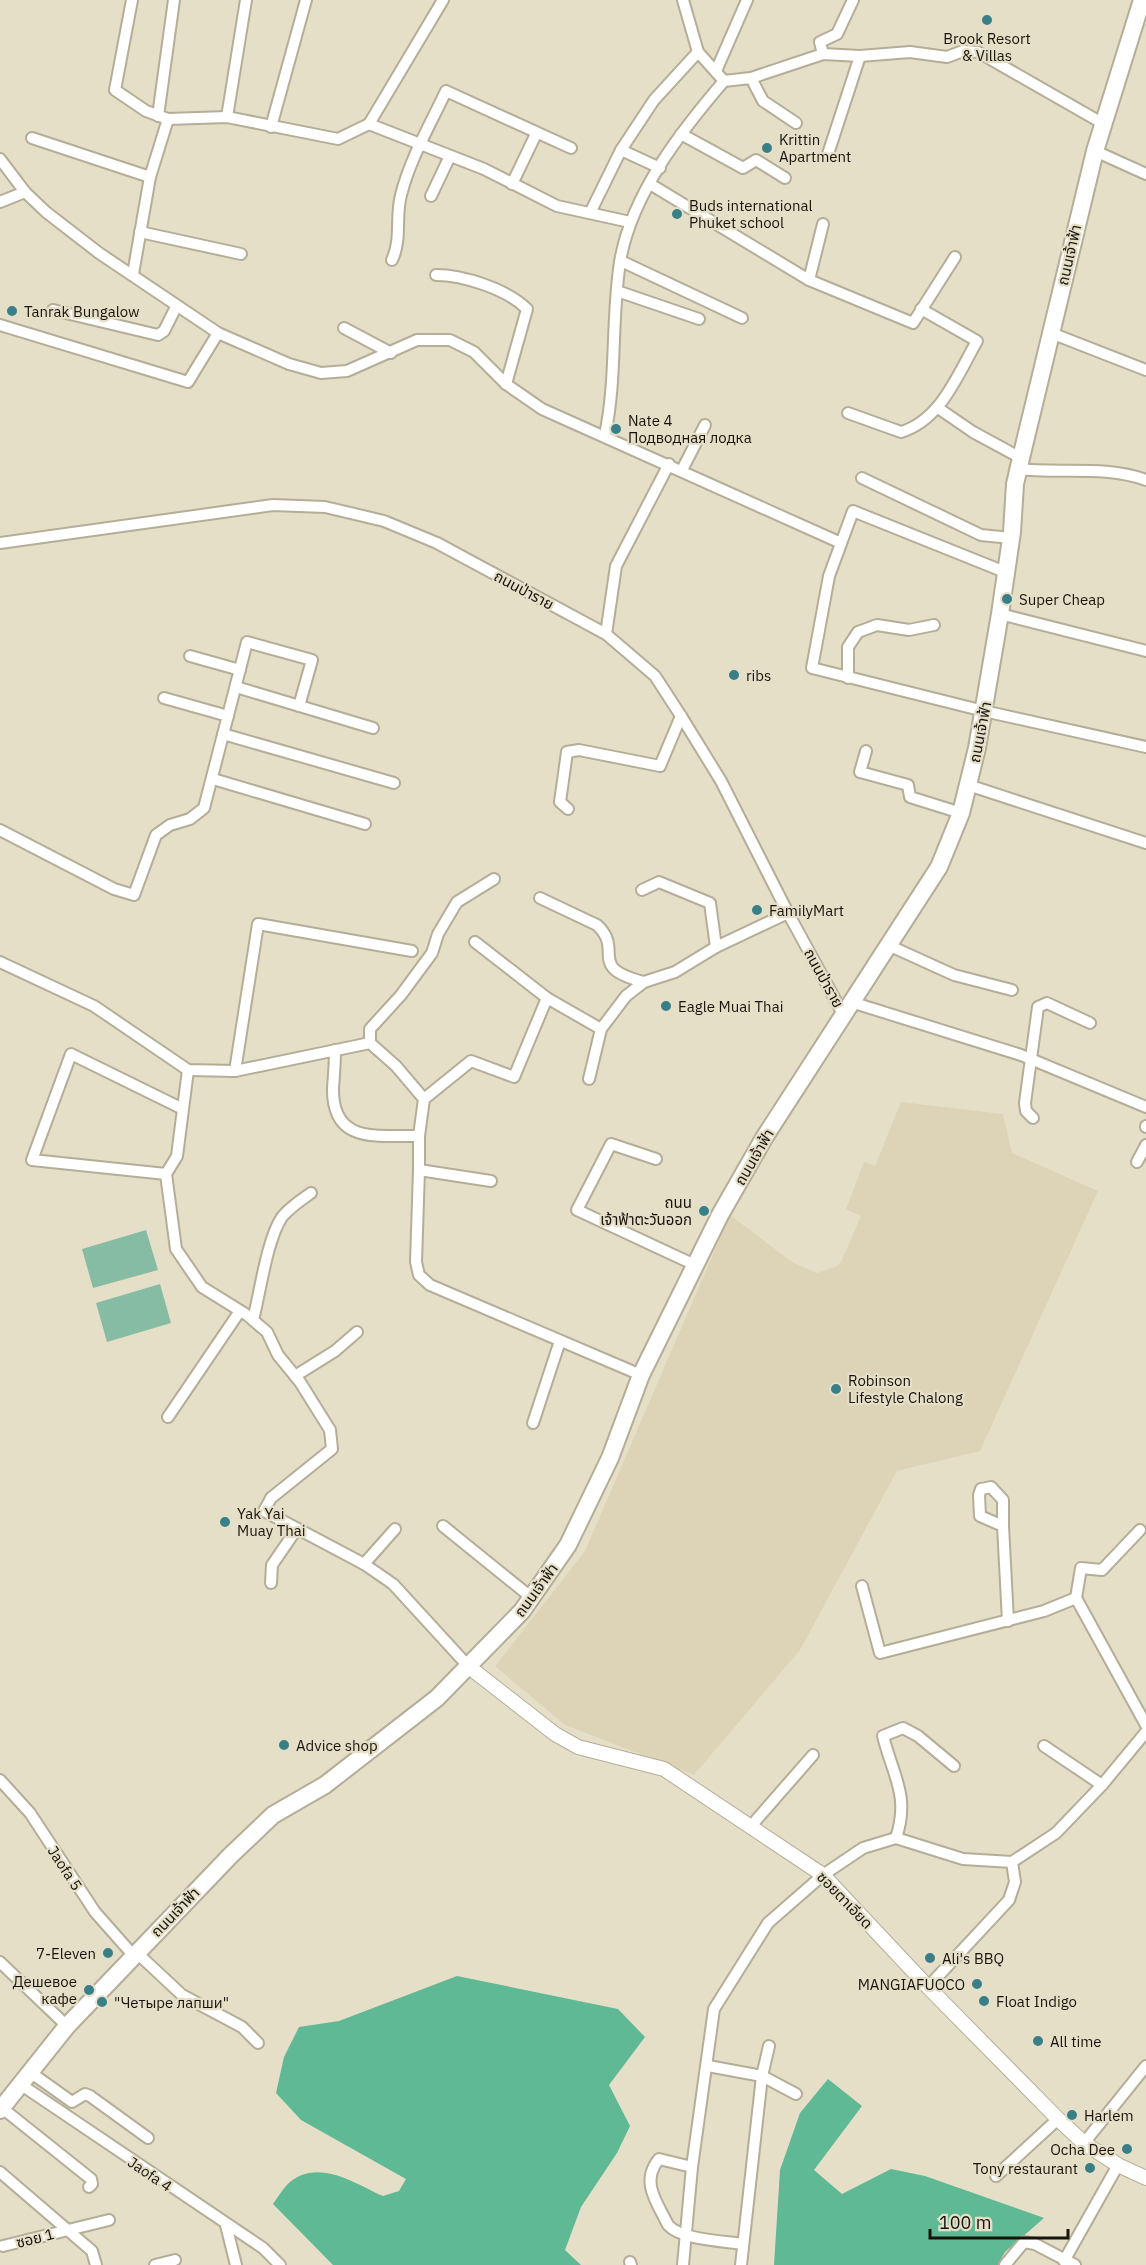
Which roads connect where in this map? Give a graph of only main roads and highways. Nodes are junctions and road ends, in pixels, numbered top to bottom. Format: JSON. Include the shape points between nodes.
{"nodes":[{"id":1,"x":1142,"y":0,"type":"edge"},
{"id":2,"x":1,"y":2109,"type":"edge"}],
"edges":[{"from":1,"to":2,"type":"main road","name":"ถนนเจ้าฟ้า","via":[[1102,123],[1020,464],[984,711],[962,813],[939,867],[764,1138],[641,1375],[610,1458],[568,1545],[532,1598],[438,1698],[325,1785],[273,1815],[67,2026]]}]}
